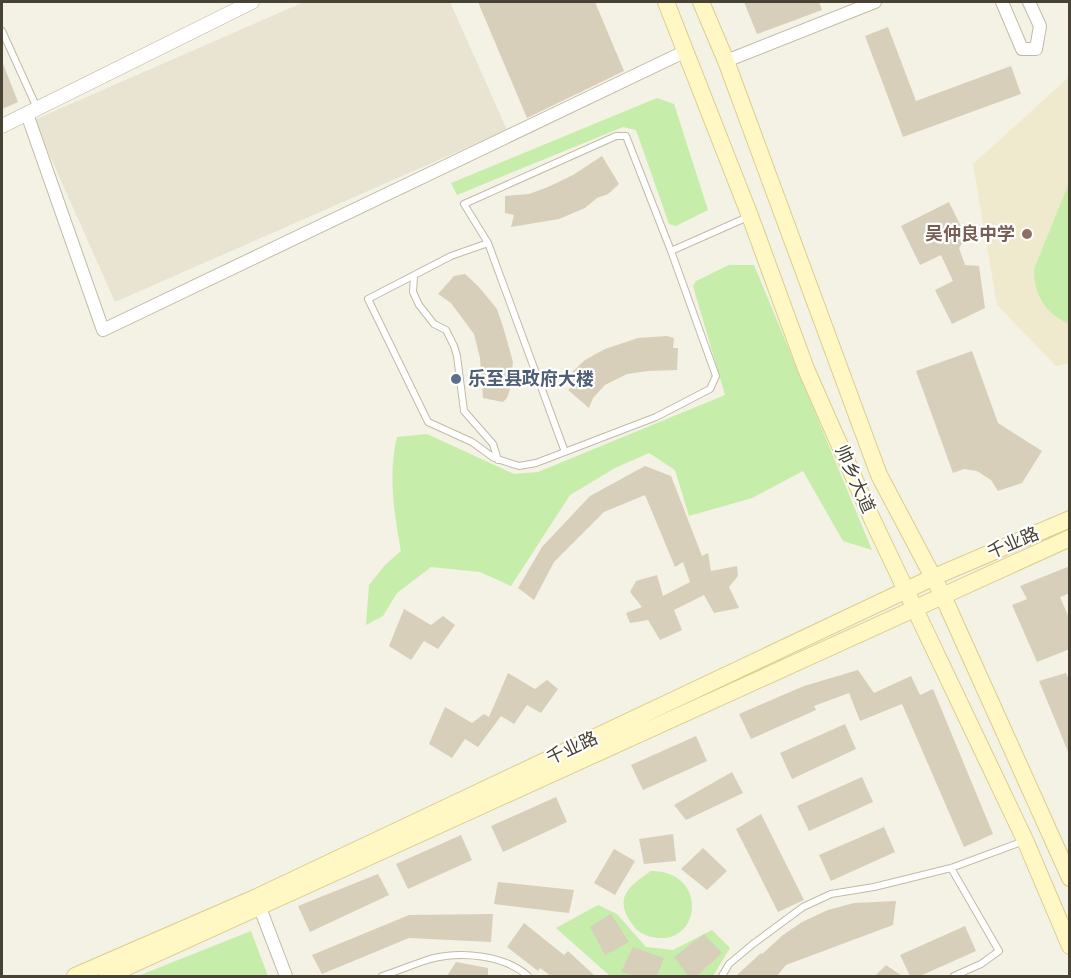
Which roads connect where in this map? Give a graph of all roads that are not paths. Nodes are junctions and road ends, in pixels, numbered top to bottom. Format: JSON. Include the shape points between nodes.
{"nodes":[{"id":1,"x":252,"y":2,"type":"edge"},
{"id":2,"x":666,"y":2,"type":"edge"},
{"id":3,"x":701,"y":2,"type":"edge"},
{"id":4,"x":874,"y":2,"type":"edge"},
{"id":5,"x":1002,"y":2,"type":"edge"},
{"id":6,"x":1029,"y":2,"type":"edge"},
{"id":7,"x":2,"y":31,"type":"edge"},
{"id":8,"x":686,"y":51,"type":"junction"},
{"id":9,"x":726,"y":61,"type":"junction"},
{"id":10,"x":32,"y":111,"type":"junction"},
{"id":11,"x":2,"y":126,"type":"edge"},
{"id":12,"x":750,"y":216,"type":"junction"},
{"id":13,"x":488,"y":243,"type":"junction"},
{"id":14,"x":672,"y":251,"type":"junction"},
{"id":15,"x":414,"y":276,"type":"junction"},
{"id":16,"x":565,"y":452,"type":"junction"},
{"id":17,"x":498,"y":460,"type":"junction"},
{"id":18,"x":1070,"y":519,"type":"edge"},
{"id":19,"x":1070,"y":538,"type":"edge"},
{"id":20,"x":934,"y":577,"type":"junction"},
{"id":21,"x":906,"y":590,"type":"junction"},
{"id":22,"x":942,"y":594,"type":"junction"},
{"id":23,"x":915,"y":608,"type":"junction"},
{"id":24,"x":1025,"y":840,"type":"junction"},
{"id":25,"x":951,"y":868,"type":"junction"},
{"id":26,"x":1070,"y":878,"type":"edge"},
{"id":27,"x":260,"y":908,"type":"junction"},
{"id":28,"x":1070,"y":946,"type":"edge"},
{"id":29,"x":75,"y":976,"type":"edge"},
{"id":30,"x":107,"y":976,"type":"edge"},
{"id":31,"x":286,"y":976,"type":"edge"},
{"id":32,"x":382,"y":976,"type":"edge"},
{"id":33,"x":528,"y":976,"type":"edge"},
{"id":34,"x":722,"y":976,"type":"edge"},
{"id":35,"x":954,"y":976,"type":"edge"}],
"edges":[{"from":1,"to":10,"type":"street"},
{"from":2,"to":8,"type":"main road","name":"帅乡大道"},
{"from":3,"to":9,"type":"main road","name":"帅乡大道"},
{"from":4,"to":9,"type":"street"},
{"from":5,"to":6,"type":"street","via":[[1022,49],[1036,49],[1040,26]]},
{"from":7,"to":10,"type":"lane"},
{"from":8,"to":10,"type":"street","via":[[104,330]]},
{"from":8,"to":12,"type":"main road","name":"帅乡大道"},
{"from":9,"to":20,"type":"main road","name":"帅乡大道","via":[[879,475]]},
{"from":10,"to":11,"type":"street"},
{"from":12,"to":14,"type":"lane"},
{"from":12,"to":21,"type":"main road","name":"帅乡大道","via":[[806,369]]},
{"from":13,"to":14,"type":"lane","via":[[464,204],[616,136],[626,136]]},
{"from":13,"to":15,"type":"lane","via":[[451,256]]},
{"from":13,"to":16,"type":"lane"},
{"from":14,"to":16,"type":"lane","via":[[716,376],[710,389],[656,417]]},
{"from":15,"to":17,"type":"lane","via":[[413,292],[418,305],[434,324],[446,330],[454,346],[464,411],[493,444]]},
{"from":15,"to":17,"type":"lane","via":[[368,299],[374,314],[428,422],[472,442]]},
{"from":16,"to":17,"type":"lane","via":[[519,466]]},
{"from":18,"to":20,"type":"main road","name":"千业路"},
{"from":19,"to":22,"type":"main road","name":"千业路"},
{"from":20,"to":21,"type":"main road","name":"千业路"},
{"from":20,"to":22,"type":"main road","name":"帅乡大道"},
{"from":21,"to":23,"type":"main road","name":"帅乡大道"},
{"from":21,"to":29,"type":"main road","name":"千业路","via":[[257,897]]},
{"from":22,"to":23,"type":"main road","name":"千业路"},
{"from":22,"to":26,"type":"main road","name":"帅乡大道"},
{"from":23,"to":24,"type":"main road","name":"帅乡大道"},
{"from":23,"to":27,"type":"main road","name":"千业路"},
{"from":24,"to":25,"type":"lane"},
{"from":24,"to":28,"type":"main road","name":"帅乡大道"},
{"from":25,"to":34,"type":"lane","via":[[831,894],[803,907],[729,964]]},
{"from":25,"to":35,"type":"lane","via":[[999,951]]},
{"from":27,"to":30,"type":"main road","name":"千业路"},
{"from":27,"to":31,"type":"street"},
{"from":32,"to":33,"type":"lane","via":[[454,956],[494,958]]}]}
